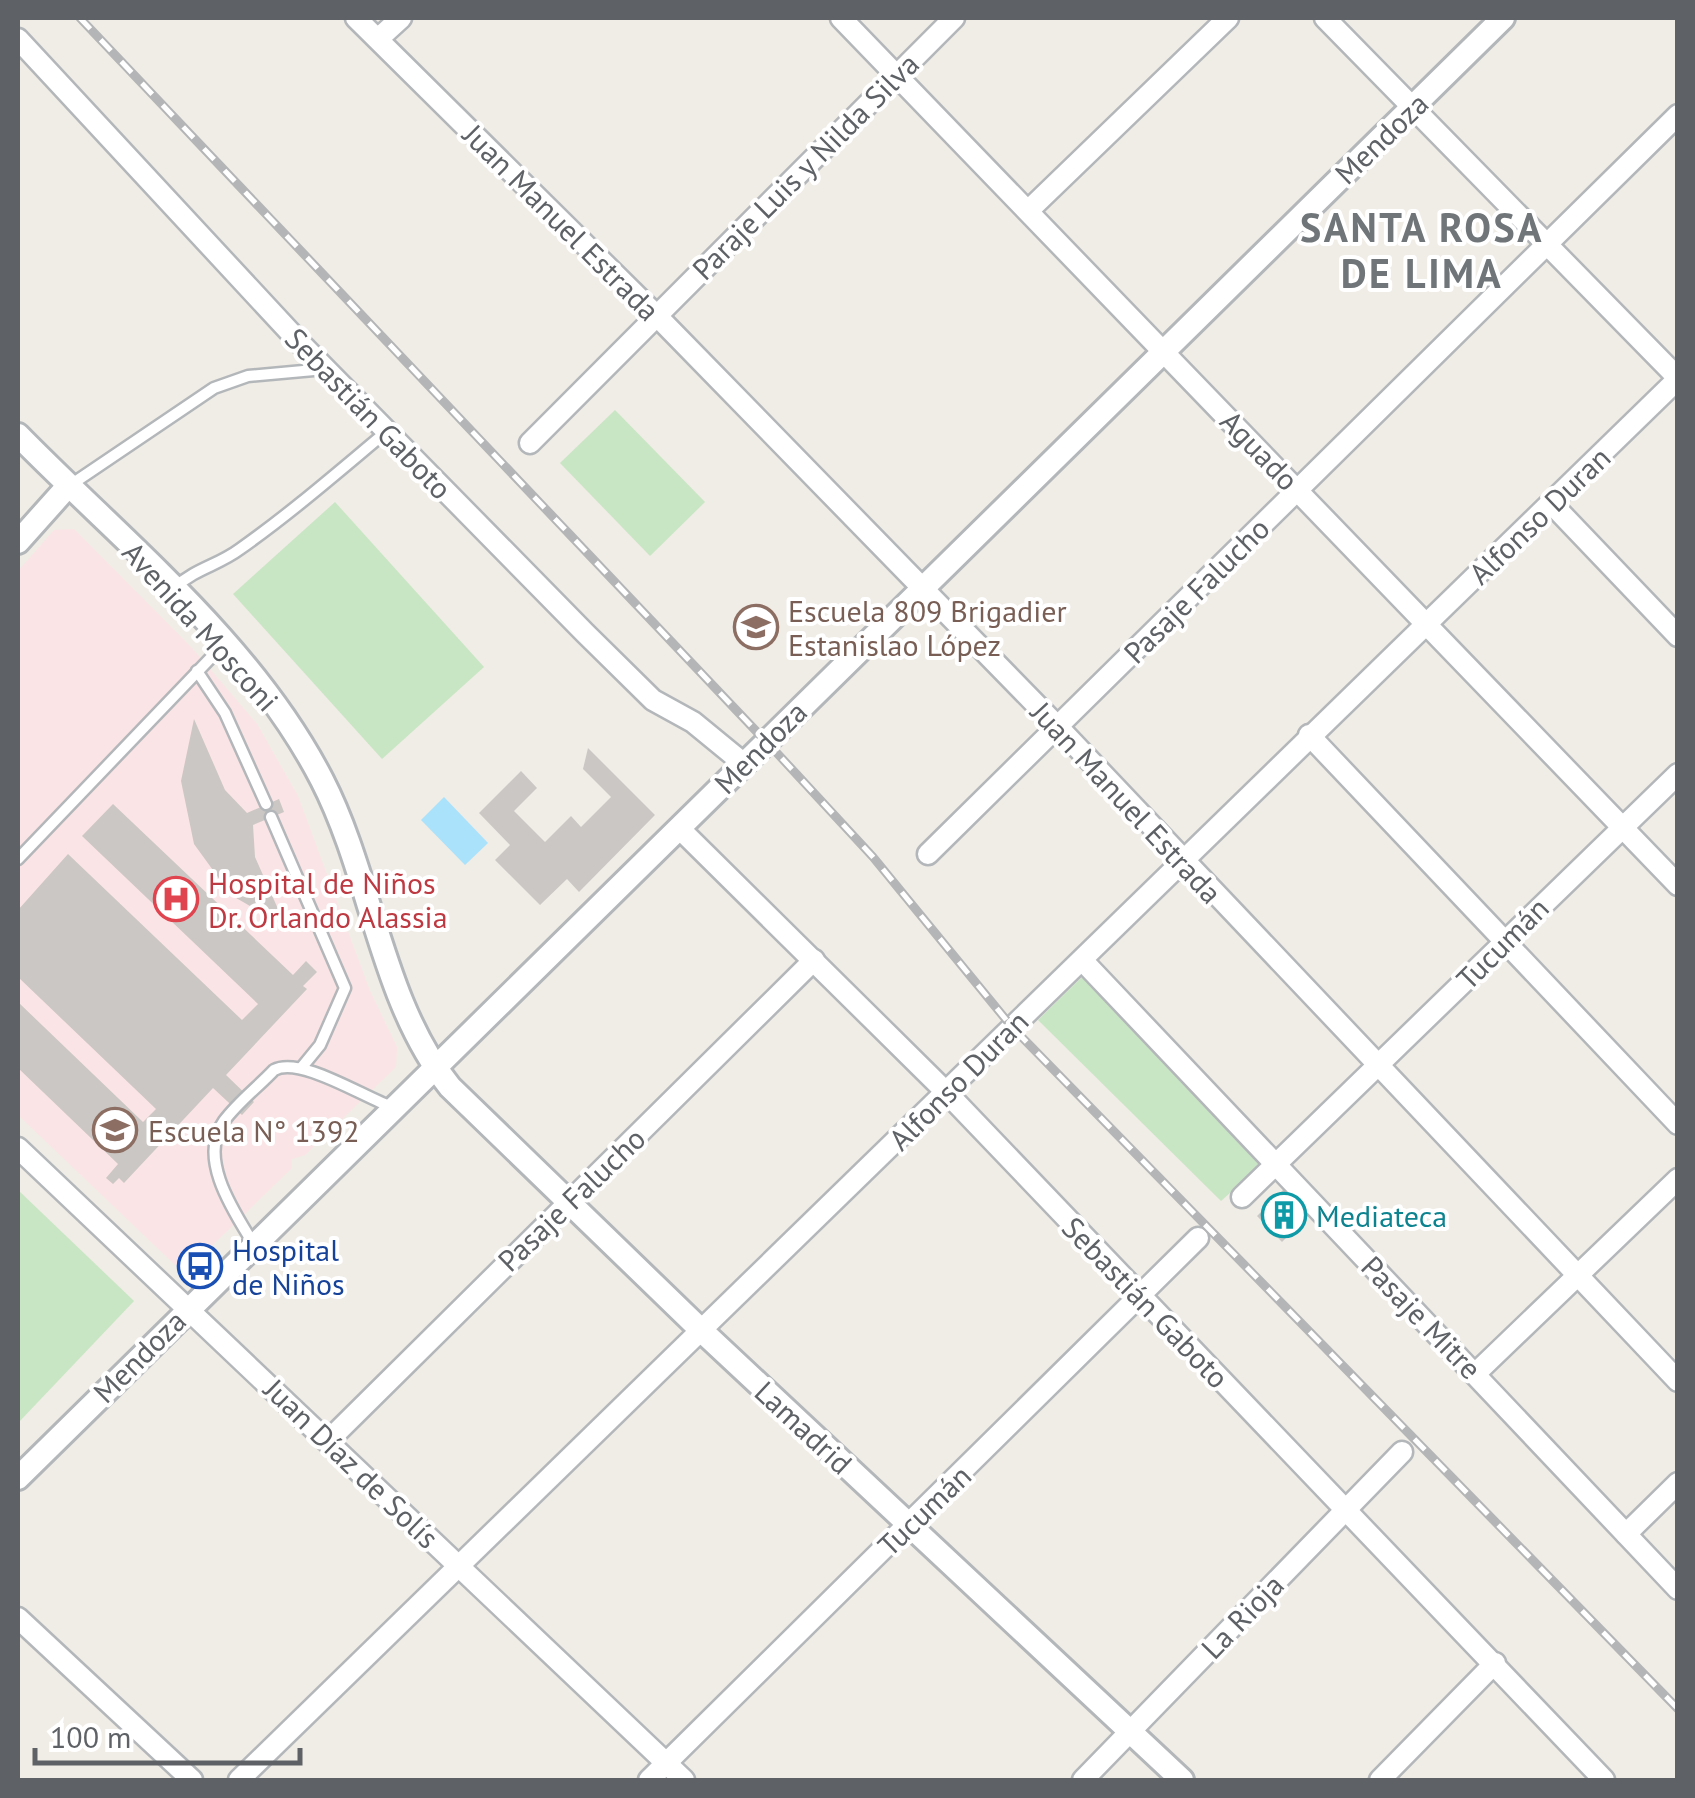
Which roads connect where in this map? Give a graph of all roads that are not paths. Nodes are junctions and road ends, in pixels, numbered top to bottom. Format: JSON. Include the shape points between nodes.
{"nodes":[{"id":1,"x":356,"y":18,"type":"edge"},
{"id":2,"x":401,"y":18,"type":"edge"},
{"id":3,"x":841,"y":18,"type":"edge"},
{"id":4,"x":954,"y":18,"type":"edge"},
{"id":5,"x":1228,"y":18,"type":"edge"},
{"id":6,"x":1325,"y":18,"type":"edge"},
{"id":7,"x":1503,"y":18,"type":"edge"},
{"id":8,"x":18,"y":39,"type":"edge"},
{"id":9,"x":378,"y":39,"type":"junction"},
{"id":10,"x":897,"y":75,"type":"junction"},
{"id":11,"x":1412,"y":106,"type":"junction"},
{"id":12,"x":1678,"y":115,"type":"edge"},
{"id":13,"x":1030,"y":210,"type":"junction"},
{"id":14,"x":1547,"y":244,"type":"junction"},
{"id":15,"x":656,"y":315,"type":"junction"},
{"id":16,"x":1163,"y":351,"type":"junction"},
{"id":17,"x":325,"y":369,"type":"junction"},
{"id":18,"x":1678,"y":379,"type":"edge"},
{"id":19,"x":386,"y":432,"type":"junction"},
{"id":20,"x":18,"y":435,"type":"edge"},
{"id":21,"x":530,"y":444,"type":"dead end"},
{"id":22,"x":68,"y":486,"type":"junction"},
{"id":23,"x":1298,"y":490,"type":"junction"},
{"id":24,"x":1550,"y":503,"type":"junction"},
{"id":25,"x":18,"y":542,"type":"edge"},
{"id":26,"x":174,"y":588,"type":"junction"},
{"id":27,"x":922,"y":590,"type":"junction"},
{"id":28,"x":1427,"y":624,"type":"junction"},
{"id":29,"x":1678,"y":636,"type":"edge"},
{"id":30,"x":225,"y":643,"type":"junction"},
{"id":31,"x":197,"y":671,"type":"junction"},
{"id":32,"x":1058,"y":727,"type":"junction"},
{"id":33,"x":1309,"y":735,"type":"junction"},
{"id":34,"x":743,"y":763,"type":"junction"},
{"id":35,"x":1678,"y":774,"type":"edge"},
{"id":36,"x":266,"y":804,"type":"dead end"},
{"id":37,"x":270,"y":818,"type":"dead end"},
{"id":38,"x":1622,"y":827,"type":"junction"},
{"id":39,"x":680,"y":830,"type":"junction"},
{"id":40,"x":928,"y":854,"type":"dead end"},
{"id":41,"x":18,"y":859,"type":"edge"},
{"id":42,"x":1183,"y":862,"type":"junction"},
{"id":43,"x":1678,"y":885,"type":"edge"},
{"id":44,"x":1504,"y":941,"type":"junction"},
{"id":45,"x":814,"y":960,"type":"junction"},
{"id":46,"x":1082,"y":960,"type":"junction"},
{"id":47,"x":433,"y":1066,"type":"junction"},
{"id":48,"x":302,"y":1067,"type":"junction"},
{"id":49,"x":1377,"y":1068,"type":"junction"},
{"id":50,"x":946,"y":1092,"type":"junction"},
{"id":51,"x":392,"y":1107,"type":"junction"},
{"id":52,"x":1678,"y":1124,"type":"edge"},
{"id":53,"x":18,"y":1148,"type":"edge"},
{"id":54,"x":1277,"y":1164,"type":"junction"},
{"id":55,"x":1678,"y":1179,"type":"edge"},
{"id":56,"x":1242,"y":1197,"type":"dead end"},
{"id":57,"x":567,"y":1203,"type":"junction"},
{"id":58,"x":1198,"y":1238,"type":"dead end"},
{"id":59,"x":254,"y":1243,"type":"junction"},
{"id":60,"x":1576,"y":1278,"type":"junction"},
{"id":61,"x":1141,"y":1298,"type":"junction"},
{"id":62,"x":187,"y":1308,"type":"junction"},
{"id":63,"x":702,"y":1332,"type":"junction"},
{"id":64,"x":1476,"y":1374,"type":"junction"},
{"id":65,"x":1678,"y":1381,"type":"edge"},
{"id":66,"x":329,"y":1440,"type":"junction"},
{"id":67,"x":1402,"y":1452,"type":"dead end"},
{"id":68,"x":18,"y":1478,"type":"edge"},
{"id":69,"x":1678,"y":1483,"type":"edge"},
{"id":70,"x":1347,"y":1508,"type":"junction"},
{"id":71,"x":910,"y":1525,"type":"junction"},
{"id":72,"x":1626,"y":1534,"type":"junction"},
{"id":73,"x":461,"y":1567,"type":"junction"},
{"id":74,"x":1678,"y":1588,"type":"edge"},
{"id":75,"x":18,"y":1618,"type":"edge"},
{"id":76,"x":1495,"y":1663,"type":"junction"},
{"id":77,"x":1131,"y":1732,"type":"junction"},
{"id":78,"x":666,"y":1764,"type":"junction"},
{"id":79,"x":192,"y":1780,"type":"edge"},
{"id":80,"x":239,"y":1780,"type":"edge"},
{"id":81,"x":649,"y":1780,"type":"edge"},
{"id":82,"x":684,"y":1780,"type":"edge"},
{"id":83,"x":1083,"y":1780,"type":"edge"},
{"id":84,"x":1182,"y":1780,"type":"edge"},
{"id":85,"x":1380,"y":1780,"type":"edge"},
{"id":86,"x":1604,"y":1780,"type":"edge"}],
"edges":[{"from":1,"to":9,"type":"street","name":"Juan Manuel Estrada"},
{"from":2,"to":9,"type":"street"},
{"from":3,"to":10,"type":"street","name":"Aguado"},
{"from":4,"to":10,"type":"street","name":"Paraje Luis y Nilda Silva"},
{"from":5,"to":13,"type":"street"},
{"from":6,"to":11,"type":"street"},
{"from":7,"to":11,"type":"street","name":"Mendoza"},
{"from":8,"to":17,"type":"street","name":"Sebastián Gaboto"},
{"from":9,"to":15,"type":"street","name":"Juan Manuel Estrada"},
{"from":10,"to":13,"type":"street","name":"Aguado"},
{"from":10,"to":15,"type":"street","name":"Paraje Luis y Nilda Silva"},
{"from":11,"to":14,"type":"street"},
{"from":11,"to":16,"type":"street","name":"Mendoza"},
{"from":12,"to":14,"type":"street","name":"Pasaje Falucho"},
{"from":13,"to":16,"type":"street","name":"Aguado"},
{"from":14,"to":18,"type":"street"},
{"from":14,"to":23,"type":"street","name":"Pasaje Falucho"},
{"from":15,"to":21,"type":"street","name":"Paraje Luis y Nilda Silva"},
{"from":15,"to":27,"type":"street","name":"Juan Manuel Estrada"},
{"from":16,"to":23,"type":"street","name":"Aguado"},
{"from":16,"to":27,"type":"street","name":"Mendoza"},
{"from":17,"to":19,"type":"street","name":"Sebastián Gaboto"},
{"from":17,"to":22,"type":"lane","via":[[248,376],[214,388]]},
{"from":18,"to":24,"type":"street","name":"Alfonso Duran"},
{"from":19,"to":26,"type":"lane","via":[[271,528],[227,559],[196,568]]},
{"from":19,"to":34,"type":"street","name":"Sebastián Gaboto","via":[[654,700]]},
{"from":20,"to":22,"type":"street","name":"Avenida Mosconi"},
{"from":22,"to":25,"type":"street"},
{"from":22,"to":26,"type":"street","name":"Avenida Mosconi"},
{"from":23,"to":28,"type":"street","name":"Aguado"},
{"from":23,"to":32,"type":"street","name":"Pasaje Falucho"},
{"from":24,"to":28,"type":"street","name":"Alfonso Duran"},
{"from":24,"to":29,"type":"street"},
{"from":26,"to":30,"type":"street","name":"Avenida Mosconi"},
{"from":27,"to":32,"type":"street","name":"Juan Manuel Estrada"},
{"from":27,"to":34,"type":"street","name":"Mendoza"},
{"from":28,"to":33,"type":"street","name":"Alfonso Duran"},
{"from":28,"to":38,"type":"street","name":"Aguado"},
{"from":30,"to":31,"type":"lane"},
{"from":30,"to":47,"type":"street","name":"Avenida Mosconi","via":[[293,730],[324,783]]},
{"from":31,"to":36,"type":"lane","via":[[225,713]]},
{"from":31,"to":41,"type":"lane"},
{"from":32,"to":40,"type":"street","name":"Pasaje Falucho"},
{"from":32,"to":42,"type":"street","name":"Juan Manuel Estrada"},
{"from":33,"to":42,"type":"street","name":"Alfonso Duran"},
{"from":33,"to":44,"type":"street"},
{"from":34,"to":39,"type":"street","name":"Mendoza"},
{"from":35,"to":38,"type":"street","name":"Tucumán"},
{"from":37,"to":48,"type":"lane","via":[[344,988],[320,1046]]},
{"from":38,"to":43,"type":"street","name":"Aguado"},
{"from":38,"to":44,"type":"street","name":"Tucumán"},
{"from":39,"to":45,"type":"street","name":"Sebastián Gaboto"},
{"from":39,"to":47,"type":"street","name":"Mendoza"},
{"from":42,"to":46,"type":"street","name":"Alfonso Duran"},
{"from":42,"to":49,"type":"street","name":"Juan Manuel Estrada"},
{"from":44,"to":49,"type":"street","name":"Tucumán"},
{"from":44,"to":52,"type":"street"},
{"from":45,"to":50,"type":"street","name":"Sebastián Gaboto"},
{"from":45,"to":57,"type":"street","name":"Pasaje Falucho"},
{"from":46,"to":50,"type":"street","name":"Alfonso Duran"},
{"from":46,"to":54,"type":"street","name":"Pasaje Mitre"},
{"from":47,"to":51,"type":"street","name":"Mendoza"},
{"from":47,"to":57,"type":"street","name":"Lamadrid"},
{"from":48,"to":51,"type":"lane"},
{"from":48,"to":59,"type":"lane","via":[[274,1070],[220,1126],[220,1183]]},
{"from":49,"to":54,"type":"street","name":"Tucumán"},
{"from":49,"to":60,"type":"street","name":"Juan Manuel Estrada"},
{"from":50,"to":61,"type":"street","name":"Sebastián Gaboto"},
{"from":50,"to":63,"type":"street","name":"Alfonso Duran"},
{"from":51,"to":59,"type":"street","name":"Mendoza"},
{"from":53,"to":62,"type":"street","name":"Juan Díaz de Solís"},
{"from":54,"to":56,"type":"street","name":"Tucumán"},
{"from":54,"to":64,"type":"street","name":"Pasaje Mitre"},
{"from":55,"to":60,"type":"street"},
{"from":57,"to":63,"type":"street","name":"Lamadrid"},
{"from":57,"to":66,"type":"street","name":"Pasaje Falucho"},
{"from":58,"to":61,"type":"street","name":"Tucumán"},
{"from":59,"to":62,"type":"street","name":"Mendoza"},
{"from":60,"to":64,"type":"street"},
{"from":60,"to":65,"type":"street","name":"Juan Manuel Estrada"},
{"from":61,"to":70,"type":"street","name":"Sebastián Gaboto"},
{"from":61,"to":71,"type":"street","name":"Tucumán"},
{"from":62,"to":66,"type":"street","name":"Juan Díaz de Solís"},
{"from":62,"to":68,"type":"street","name":"Mendoza"},
{"from":63,"to":71,"type":"street","name":"Lamadrid"},
{"from":63,"to":73,"type":"street","name":"Alfonso Duran"},
{"from":64,"to":72,"type":"street","name":"Pasaje Mitre"},
{"from":66,"to":73,"type":"street","name":"Juan Díaz de Solís"},
{"from":67,"to":70,"type":"street","name":"La Rioja"},
{"from":69,"to":72,"type":"street"},
{"from":70,"to":76,"type":"street","name":"Sebastián Gaboto"},
{"from":70,"to":77,"type":"street","name":"La Rioja"},
{"from":71,"to":77,"type":"street","name":"Lamadrid"},
{"from":71,"to":78,"type":"street","name":"Tucumán"},
{"from":72,"to":74,"type":"street","name":"Pasaje Mitre"},
{"from":73,"to":78,"type":"street","name":"Juan Díaz de Solís"},
{"from":73,"to":80,"type":"street","name":"Alfonso Duran"},
{"from":75,"to":79,"type":"street"},
{"from":76,"to":85,"type":"street"},
{"from":76,"to":86,"type":"street","name":"Sebastián Gaboto"},
{"from":77,"to":83,"type":"street","name":"La Rioja"},
{"from":77,"to":84,"type":"street","name":"Lamadrid"},
{"from":78,"to":81,"type":"street","name":"Tucumán"},
{"from":78,"to":82,"type":"street","name":"Juan Díaz de Solís"}]}
